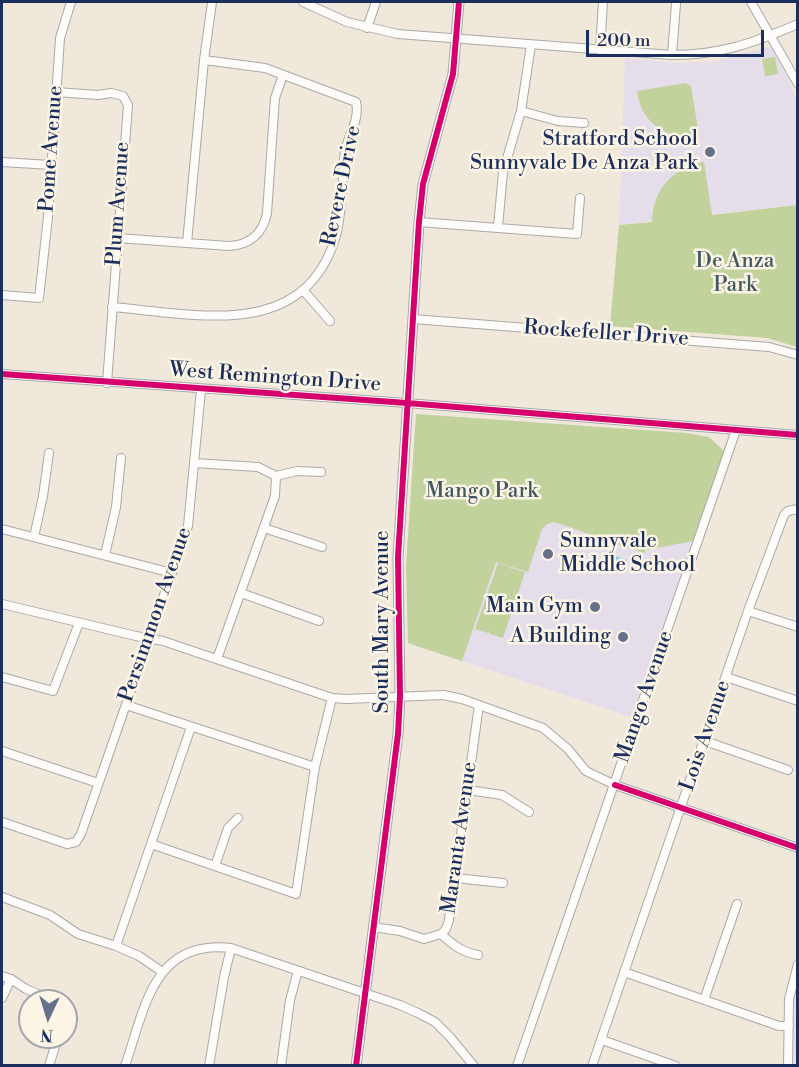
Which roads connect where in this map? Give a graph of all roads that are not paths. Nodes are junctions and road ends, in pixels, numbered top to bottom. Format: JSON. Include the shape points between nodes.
{"nodes":[{"id":1,"x":71,"y":2,"type":"edge"},
{"id":2,"x":212,"y":2,"type":"edge"},
{"id":3,"x":303,"y":2,"type":"edge"},
{"id":4,"x":376,"y":2,"type":"edge"},
{"id":5,"x":459,"y":2,"type":"edge"},
{"id":6,"x":603,"y":2,"type":"edge"},
{"id":7,"x":751,"y":2,"type":"edge"},
{"id":8,"x":676,"y":4,"type":"dead end"},
{"id":9,"x":798,"y":24,"type":"edge"},
{"id":10,"x":367,"y":28,"type":"junction"},
{"id":11,"x":771,"y":35,"type":"junction"},
{"id":12,"x":456,"y":40,"type":"junction"},
{"id":13,"x":531,"y":45,"type":"junction"},
{"id":14,"x":600,"y":50,"type":"junction"},
{"id":15,"x":672,"y":56,"type":"junction"},
{"id":16,"x":204,"y":60,"type":"junction"},
{"id":17,"x":283,"y":75,"type":"junction"},
{"id":18,"x":798,"y":84,"type":"edge"},
{"id":19,"x":56,"y":92,"type":"junction"},
{"id":20,"x":521,"y":111,"type":"junction"},
{"id":21,"x":584,"y":123,"type":"dead end"},
{"id":22,"x":2,"y":162,"type":"edge"},
{"id":23,"x":51,"y":165,"type":"junction"},
{"id":24,"x":580,"y":198,"type":"dead end"},
{"id":25,"x":419,"y":222,"type":"junction"},
{"id":26,"x":498,"y":227,"type":"junction"},
{"id":27,"x":117,"y":238,"type":"junction"},
{"id":28,"x":187,"y":243,"type":"junction"},
{"id":29,"x":303,"y":290,"type":"junction"},
{"id":30,"x":2,"y":295,"type":"edge"},
{"id":31,"x":112,"y":307,"type":"junction"},
{"id":32,"x":413,"y":319,"type":"junction"},
{"id":33,"x":330,"y":321,"type":"dead end"},
{"id":34,"x":798,"y":355,"type":"edge"},
{"id":35,"x":2,"y":374,"type":"edge"},
{"id":36,"x":107,"y":383,"type":"junction"},
{"id":37,"x":201,"y":390,"type":"junction"},
{"id":38,"x":407,"y":403,"type":"junction"},
{"id":39,"x":736,"y":430,"type":"junction"},
{"id":40,"x":798,"y":435,"type":"edge"},
{"id":41,"x":49,"y":453,"type":"dead end"},
{"id":42,"x":121,"y":458,"type":"dead end"},
{"id":43,"x":194,"y":463,"type":"junction"},
{"id":44,"x":321,"y":472,"type":"dead end"},
{"id":45,"x":276,"y":476,"type":"junction"},
{"id":46,"x":798,"y":509,"type":"edge"},
{"id":47,"x":264,"y":528,"type":"junction"},
{"id":48,"x":2,"y":529,"type":"edge"},
{"id":49,"x":34,"y":537,"type":"junction"},
{"id":50,"x":322,"y":547,"type":"dead end"},
{"id":51,"x":105,"y":555,"type":"junction"},
{"id":52,"x":172,"y":573,"type":"junction"},
{"id":53,"x":241,"y":593,"type":"junction"},
{"id":54,"x":2,"y":604,"type":"edge"},
{"id":55,"x":748,"y":611,"type":"junction"},
{"id":56,"x":319,"y":621,"type":"dead end"},
{"id":57,"x":79,"y":622,"type":"junction"},
{"id":58,"x":798,"y":627,"type":"edge"},
{"id":59,"x":150,"y":639,"type":"junction"},
{"id":60,"x":217,"y":659,"type":"junction"},
{"id":61,"x":2,"y":677,"type":"edge"},
{"id":62,"x":726,"y":677,"type":"junction"},
{"id":63,"x":400,"y":696,"type":"junction"},
{"id":64,"x":332,"y":698,"type":"junction"},
{"id":65,"x":798,"y":701,"type":"edge"},
{"id":66,"x":126,"y":705,"type":"junction"},
{"id":67,"x":479,"y":705,"type":"junction"},
{"id":68,"x":191,"y":727,"type":"junction"},
{"id":69,"x":705,"y":741,"type":"junction"},
{"id":70,"x":2,"y":751,"type":"edge"},
{"id":71,"x":315,"y":768,"type":"junction"},
{"id":72,"x":788,"y":770,"type":"dead end"},
{"id":73,"x":98,"y":783,"type":"junction"},
{"id":74,"x":615,"y":785,"type":"junction"},
{"id":75,"x":468,"y":790,"type":"junction"},
{"id":76,"x":681,"y":808,"type":"junction"},
{"id":77,"x":529,"y":812,"type":"dead end"},
{"id":78,"x":238,"y":818,"type":"dead end"},
{"id":79,"x":2,"y":824,"type":"edge"},
{"id":80,"x":151,"y":844,"type":"junction"},
{"id":81,"x":798,"y":848,"type":"edge"},
{"id":82,"x":215,"y":866,"type":"junction"},
{"id":83,"x":456,"y":878,"type":"junction"},
{"id":84,"x":503,"y":883,"type":"dead end"},
{"id":85,"x":2,"y":897,"type":"edge"},
{"id":86,"x":737,"y":904,"type":"dead end"},
{"id":87,"x":373,"y":927,"type":"junction"},
{"id":88,"x":441,"y":934,"type":"junction"},
{"id":89,"x":116,"y":946,"type":"junction"},
{"id":90,"x":231,"y":948,"type":"junction"},
{"id":91,"x":478,"y":955,"type":"dead end"},
{"id":92,"x":798,"y":964,"type":"edge"},
{"id":93,"x":161,"y":971,"type":"junction"},
{"id":94,"x":298,"y":971,"type":"junction"},
{"id":95,"x":624,"y":972,"type":"junction"},
{"id":96,"x":2,"y":976,"type":"edge"},
{"id":97,"x":10,"y":979,"type":"junction"},
{"id":98,"x":26,"y":989,"type":"edge"},
{"id":99,"x":365,"y":994,"type":"junction"},
{"id":100,"x":2,"y":998,"type":"edge"},
{"id":101,"x":704,"y":1000,"type":"junction"},
{"id":102,"x":789,"y":1026,"type":"junction"},
{"id":103,"x":602,"y":1040,"type":"junction"},
{"id":104,"x":54,"y":1049,"type":"edge"},
{"id":105,"x":49,"y":1065,"type":"edge"},
{"id":106,"x":125,"y":1065,"type":"edge"},
{"id":107,"x":209,"y":1065,"type":"edge"},
{"id":108,"x":281,"y":1065,"type":"edge"},
{"id":109,"x":356,"y":1065,"type":"edge"},
{"id":110,"x":474,"y":1065,"type":"edge"},
{"id":111,"x":517,"y":1065,"type":"edge"},
{"id":112,"x":592,"y":1065,"type":"edge"},
{"id":113,"x":676,"y":1065,"type":"edge"},
{"id":114,"x":788,"y":1065,"type":"edge"}],
"edges":[{"from":1,"to":19,"type":"street","name":"Pome Avenue","via":[[60,38]]},
{"from":2,"to":16,"type":"street"},
{"from":3,"to":10,"type":"street"},
{"from":4,"to":10,"type":"street"},
{"from":5,"to":12,"type":"main road","name":"South Mary Avenue"},
{"from":6,"to":14,"type":"street"},
{"from":7,"to":11,"type":"street"},
{"from":8,"to":15,"type":"street"},
{"from":9,"to":11,"type":"street"},
{"from":10,"to":12,"type":"street"},
{"from":11,"to":15,"type":"street","via":[[715,53]]},
{"from":11,"to":18,"type":"street"},
{"from":12,"to":13,"type":"street"},
{"from":12,"to":25,"type":"main road","name":"South Mary Avenue","via":[[453,74],[423,184]]},
{"from":13,"to":14,"type":"street"},
{"from":13,"to":20,"type":"street"},
{"from":14,"to":15,"type":"street"},
{"from":16,"to":17,"type":"street","via":[[258,67]]},
{"from":16,"to":28,"type":"street"},
{"from":17,"to":28,"type":"street","via":[[275,98],[267,213],[262,228],[252,239],[235,246]]},
{"from":17,"to":29,"type":"street","name":"Revere Drive","via":[[356,102],[358,110],[345,150],[339,220],[326,260]]},
{"from":19,"to":23,"type":"street","name":"Pome Avenue"},
{"from":19,"to":27,"type":"street","name":"Plum Avenue","via":[[118,94],[126,100]]},
{"from":20,"to":21,"type":"street"},
{"from":20,"to":26,"type":"street","via":[[503,172]]},
{"from":22,"to":23,"type":"street"},
{"from":23,"to":30,"type":"street","name":"Pome Avenue","via":[[39,298]]},
{"from":24,"to":26,"type":"street","via":[[577,234]]},
{"from":25,"to":26,"type":"street"},
{"from":25,"to":32,"type":"main road","name":"South Mary Avenue"},
{"from":27,"to":28,"type":"street"},
{"from":27,"to":31,"type":"street","name":"Plum Avenue"},
{"from":29,"to":31,"type":"street","name":"Revere Drive","via":[[270,309],[235,317]]},
{"from":29,"to":33,"type":"street"},
{"from":31,"to":36,"type":"street","name":"Plum Avenue"},
{"from":32,"to":34,"type":"street","name":"Rockefeller Drive","via":[[769,347]]},
{"from":32,"to":38,"type":"main road","name":"South Mary Avenue"},
{"from":35,"to":36,"type":"street","name":"West Remington Drive"},
{"from":36,"to":37,"type":"street","name":"West Remington Drive"},
{"from":37,"to":38,"type":"street","name":"West Remington Drive"},
{"from":37,"to":43,"type":"street","name":"Persimmon Avenue"},
{"from":38,"to":39,"type":"street","name":"West Remington Drive"},
{"from":38,"to":63,"type":"main road","name":"South Mary Avenue","via":[[398,557]]},
{"from":39,"to":40,"type":"street","name":"West Remington Drive"},
{"from":39,"to":74,"type":"street","name":"Mango Avenue"},
{"from":41,"to":49,"type":"street"},
{"from":42,"to":51,"type":"street","via":[[116,507]]},
{"from":43,"to":45,"type":"street","via":[[258,467]]},
{"from":43,"to":52,"type":"street","name":"Persimmon Avenue","via":[[188,526]]},
{"from":44,"to":45,"type":"street","via":[[297,471]]},
{"from":45,"to":47,"type":"street"},
{"from":46,"to":55,"type":"street","name":"Lois Avenue","via":[[784,516]]},
{"from":47,"to":50,"type":"street"},
{"from":47,"to":53,"type":"street"},
{"from":48,"to":49,"type":"street"},
{"from":49,"to":51,"type":"street"},
{"from":51,"to":52,"type":"street"},
{"from":52,"to":59,"type":"street","name":"Persimmon Avenue"},
{"from":53,"to":56,"type":"street"},
{"from":53,"to":60,"type":"street"},
{"from":54,"to":57,"type":"street"},
{"from":55,"to":58,"type":"street"},
{"from":55,"to":62,"type":"street","name":"Lois Avenue"},
{"from":57,"to":59,"type":"street"},
{"from":57,"to":61,"type":"street","via":[[53,691]]},
{"from":59,"to":60,"type":"street"},
{"from":59,"to":66,"type":"street","name":"Persimmon Avenue"},
{"from":60,"to":64,"type":"street"},
{"from":62,"to":65,"type":"street"},
{"from":62,"to":69,"type":"street","name":"Lois Avenue"},
{"from":63,"to":64,"type":"street"},
{"from":63,"to":67,"type":"street","via":[[443,695]]},
{"from":63,"to":87,"type":"main road","name":"South Mary Avenue","via":[[393,783]]},
{"from":64,"to":71,"type":"street"},
{"from":66,"to":68,"type":"street"},
{"from":66,"to":73,"type":"street","name":"Persimmon Avenue"},
{"from":67,"to":74,"type":"street","via":[[543,728],[586,771]]},
{"from":67,"to":75,"type":"street","name":"Maranta Avenue"},
{"from":68,"to":71,"type":"street"},
{"from":68,"to":80,"type":"street"},
{"from":69,"to":72,"type":"street"},
{"from":69,"to":76,"type":"street","name":"Lois Avenue"},
{"from":70,"to":73,"type":"street"},
{"from":71,"to":82,"type":"street","via":[[296,894]]},
{"from":73,"to":79,"type":"street","name":"Persimmon Avenue","via":[[76,842],[67,844]]},
{"from":74,"to":76,"type":"street"},
{"from":74,"to":111,"type":"street","name":"Mango Avenue"},
{"from":75,"to":77,"type":"street","via":[[502,795]]},
{"from":75,"to":83,"type":"street","name":"Maranta Avenue"},
{"from":76,"to":81,"type":"street"},
{"from":76,"to":95,"type":"street","name":"Lois Avenue"},
{"from":78,"to":82,"type":"street","via":[[228,828]]},
{"from":80,"to":82,"type":"street"},
{"from":80,"to":89,"type":"street"},
{"from":83,"to":84,"type":"street"},
{"from":83,"to":88,"type":"street","name":"Maranta Avenue","via":[[449,920]]},
{"from":85,"to":89,"type":"street","via":[[50,915],[78,934]]},
{"from":86,"to":101,"type":"street"},
{"from":87,"to":88,"type":"street","name":"Maranta Avenue","via":[[424,939]]},
{"from":87,"to":99,"type":"main road","name":"South Mary Avenue"},
{"from":88,"to":91,"type":"street","via":[[458,949]]},
{"from":89,"to":93,"type":"street"},
{"from":90,"to":93,"type":"street","via":[[199,948]]},
{"from":90,"to":94,"type":"street"},
{"from":90,"to":107,"type":"street"},
{"from":92,"to":102,"type":"street","via":[[789,999]]},
{"from":93,"to":106,"type":"street"},
{"from":94,"to":99,"type":"street"},
{"from":94,"to":108,"type":"street"},
{"from":95,"to":101,"type":"street"},
{"from":95,"to":103,"type":"street","name":"Lois Avenue"},
{"from":96,"to":97,"type":"street"},
{"from":97,"to":98,"type":"street"},
{"from":97,"to":100,"type":"street"},
{"from":99,"to":109,"type":"main road","name":"South Mary Avenue"},
{"from":99,"to":110,"type":"street","via":[[435,1022]]},
{"from":101,"to":102,"type":"street"},
{"from":102,"to":114,"type":"street"},
{"from":103,"to":112,"type":"street","name":"Lois Avenue"},
{"from":103,"to":113,"type":"street"},
{"from":104,"to":105,"type":"street"}]}
